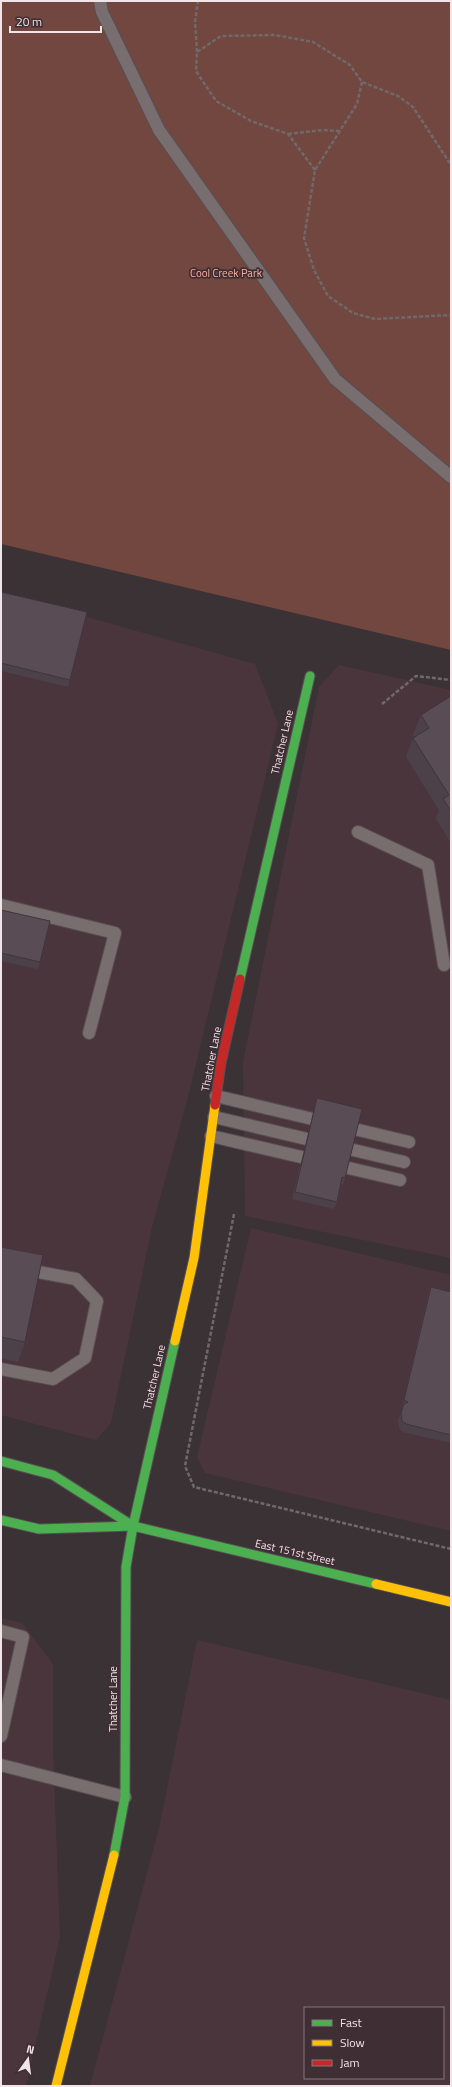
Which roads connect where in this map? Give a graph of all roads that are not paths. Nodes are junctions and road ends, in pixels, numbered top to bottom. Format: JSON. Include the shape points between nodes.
{"nodes":[{"id":1,"x":100,"y":1,"type":"edge"},
{"id":2,"x":451,"y":477,"type":"edge"},
{"id":3,"x":310,"y":676,"type":"dead end"},
{"id":4,"x":358,"y":832,"type":"dead end"},
{"id":5,"x":1,"y":905,"type":"edge"},
{"id":6,"x":444,"y":965,"type":"dead end"},
{"id":7,"x":89,"y":1033,"type":"dead end"},
{"id":8,"x":216,"y":1096,"type":"junction"},
{"id":9,"x":214,"y":1117,"type":"junction"},
{"id":10,"x":211,"y":1136,"type":"junction"},
{"id":11,"x":409,"y":1142,"type":"dead end"},
{"id":12,"x":404,"y":1162,"type":"dead end"},
{"id":13,"x":400,"y":1180,"type":"dead end"},
{"id":14,"x":1,"y":1265,"type":"edge"},
{"id":15,"x":1,"y":1369,"type":"edge"},
{"id":16,"x":1,"y":1460,"type":"edge"},
{"id":17,"x":1,"y":1520,"type":"edge"},
{"id":18,"x":133,"y":1526,"type":"junction"},
{"id":19,"x":451,"y":1602,"type":"edge"},
{"id":20,"x":1,"y":1631,"type":"edge"},
{"id":21,"x":1,"y":1736,"type":"edge"},
{"id":22,"x":1,"y":1765,"type":"edge"},
{"id":23,"x":125,"y":1797,"type":"junction"},
{"id":24,"x":56,"y":2086,"type":"edge"}],
"edges":[{"from":1,"to":2,"type":"lane","via":[[102,12],[160,130],[335,379]]},
{"from":3,"to":8,"type":"street","name":"Thatcher Lane","via":[[221,1064]]},
{"from":4,"to":6,"type":"lane","via":[[428,865]]},
{"from":5,"to":7,"type":"lane","via":[[115,933]]},
{"from":8,"to":9,"type":"street","name":"Thatcher Lane"},
{"from":8,"to":11,"type":"lane"},
{"from":9,"to":10,"type":"street","name":"Thatcher Lane"},
{"from":9,"to":12,"type":"lane"},
{"from":10,"to":13,"type":"lane"},
{"from":10,"to":18,"type":"street","name":"Thatcher Lane","via":[[194,1258]]},
{"from":14,"to":15,"type":"lane","via":[[76,1279],[97,1301],[85,1358],[53,1379]]},
{"from":16,"to":18,"type":"street","name":"East 151st Street","via":[[53,1475]]},
{"from":17,"to":18,"type":"street","name":"East 151st Street","via":[[39,1529]]},
{"from":18,"to":19,"type":"street","name":"East 151st Street"},
{"from":18,"to":23,"type":"street","name":"Thatcher Lane","via":[[126,1567]]},
{"from":20,"to":21,"type":"lane","via":[[23,1637]]},
{"from":22,"to":23,"type":"lane"},
{"from":23,"to":24,"type":"street","name":"Thatcher Lane","via":[[119,1835]]}]}
